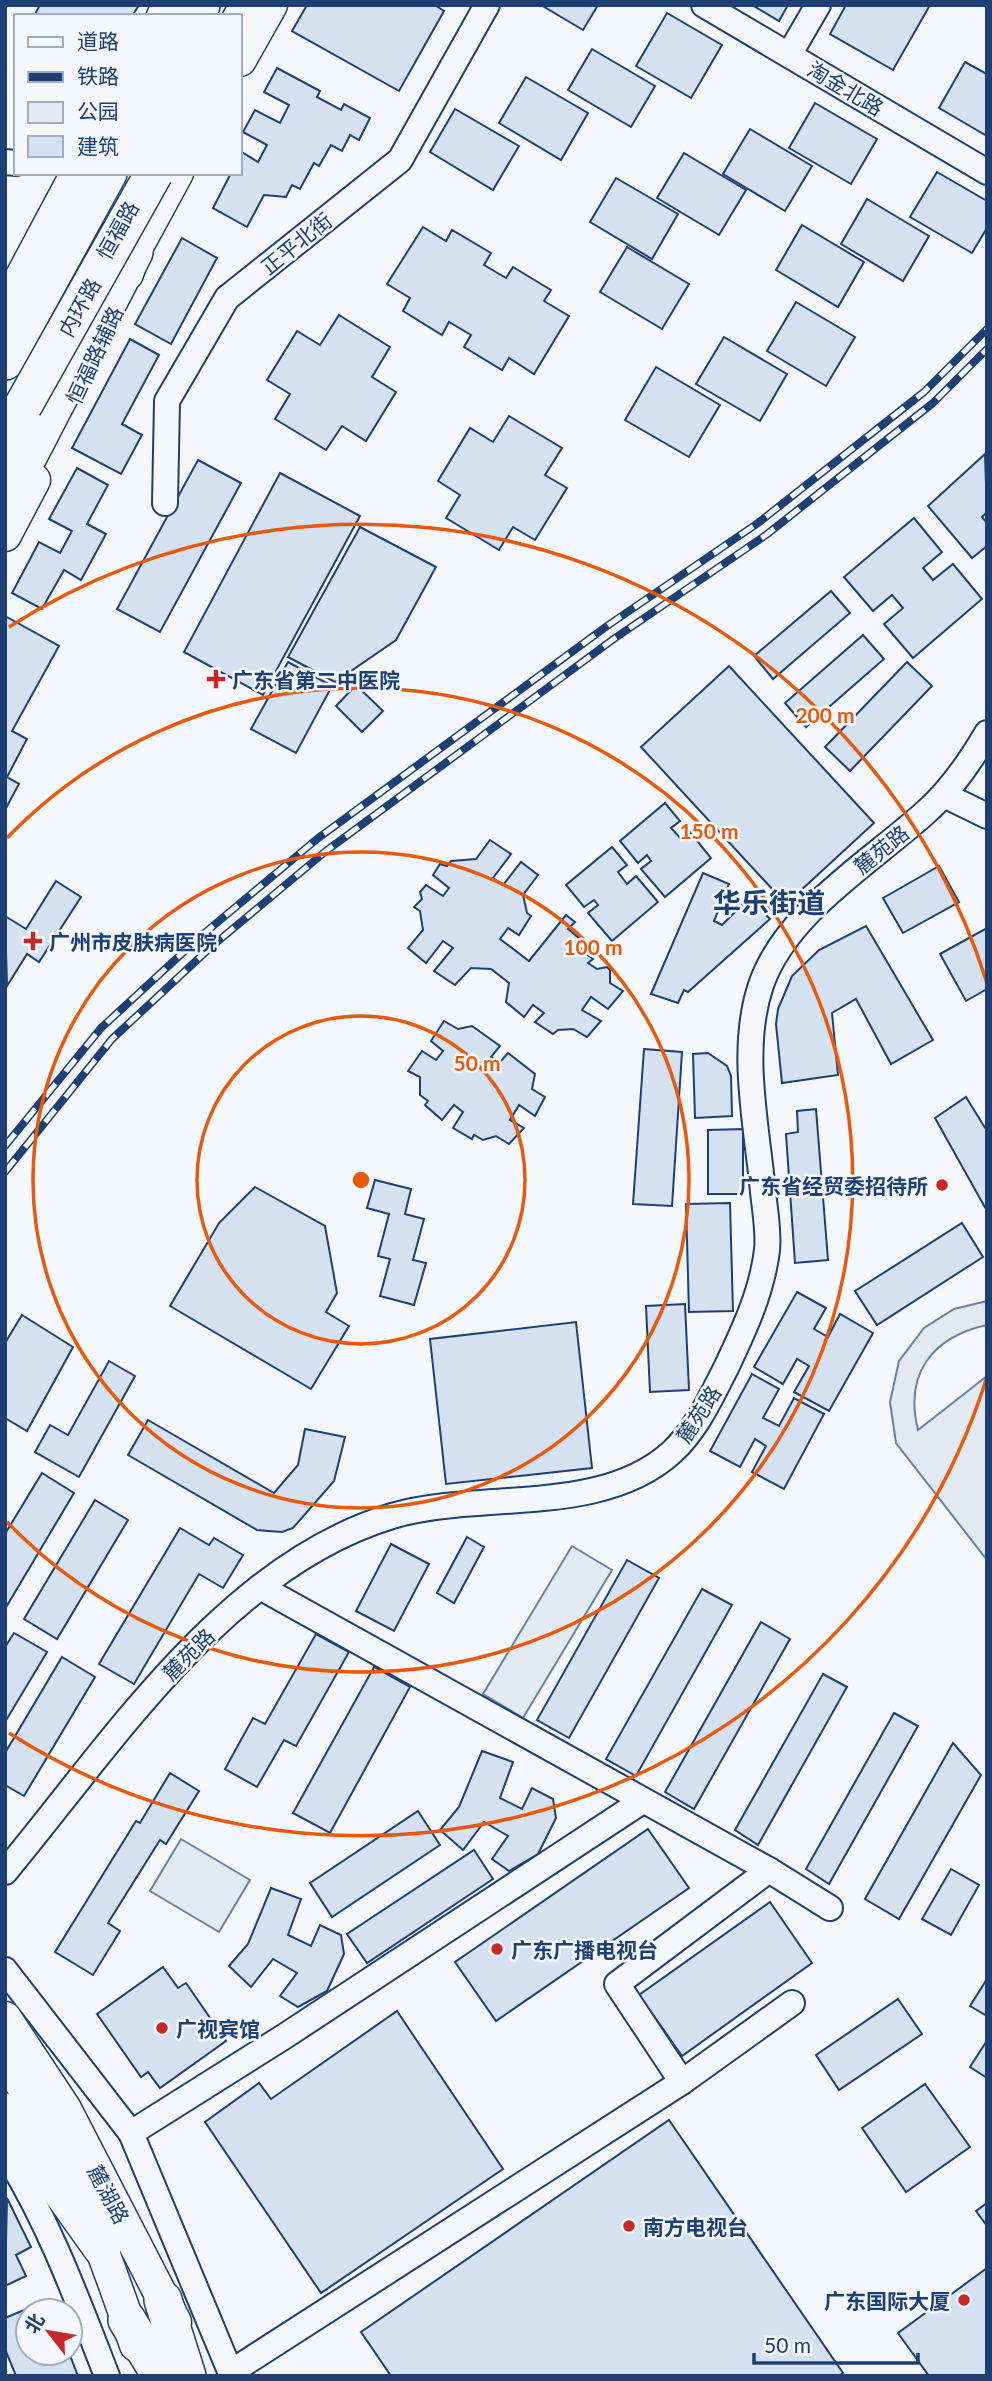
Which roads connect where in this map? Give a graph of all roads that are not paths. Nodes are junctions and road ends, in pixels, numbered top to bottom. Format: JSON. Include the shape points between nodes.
{"nodes":[{"id":1,"x":271,"y":5,"type":"edge"},
{"id":2,"x":487,"y":5,"type":"edge"},
{"id":3,"x":704,"y":5,"type":"edge"},
{"id":4,"x":818,"y":5,"type":"edge"},
{"id":5,"x":789,"y":55,"type":"junction"},
{"id":6,"x":242,"y":56,"type":"edge"},
{"id":7,"x":987,"y":172,"type":"edge"},
{"id":8,"x":77,"y":175,"type":"edge"},
{"id":9,"x":109,"y":175,"type":"edge"},
{"id":10,"x":109,"y":175,"type":"edge"},
{"id":11,"x":147,"y":175,"type":"edge"},
{"id":12,"x":153,"y":175,"type":"edge"},
{"id":13,"x":153,"y":175,"type":"edge"},
{"id":14,"x":176,"y":175,"type":"edge"},
{"id":15,"x":134,"y":251,"type":"junction"},
{"id":16,"x":5,"y":308,"type":"edge"},
{"id":17,"x":5,"y":361,"type":"edge"},
{"id":18,"x":5,"y":370,"type":"edge"},
{"id":19,"x":5,"y":433,"type":"edge"},
{"id":20,"x":5,"y":440,"type":"edge"},
{"id":21,"x":5,"y":501,"type":"edge"},
{"id":22,"x":165,"y":503,"type":"dead end"},
{"id":23,"x":5,"y":535,"type":"edge"},
{"id":24,"x":987,"y":733,"type":"edge"},
{"id":25,"x":944,"y":795,"type":"junction"},
{"id":26,"x":987,"y":816,"type":"edge"},
{"id":27,"x":260,"y":1587,"type":"junction"},
{"id":28,"x":641,"y":1802,"type":"junction"},
{"id":29,"x":768,"y":1870,"type":"junction"},
{"id":30,"x":5,"y":1872,"type":"edge"},
{"id":31,"x":830,"y":1908,"type":"dead end"},
{"id":32,"x":5,"y":1970,"type":"edge"},
{"id":33,"x":792,"y":2003,"type":"dead end"},
{"id":34,"x":5,"y":2018,"type":"edge"},
{"id":35,"x":5,"y":2060,"type":"edge"},
{"id":36,"x":682,"y":2082,"type":"junction"},
{"id":37,"x":5,"y":2112,"type":"edge"},
{"id":38,"x":131,"y":2133,"type":"junction"},
{"id":39,"x":5,"y":2152,"type":"edge"},
{"id":40,"x":102,"y":2248,"type":"junction"},
{"id":41,"x":163,"y":2300,"type":"junction"},
{"id":42,"x":127,"y":2320,"type":"junction"},
{"id":43,"x":222,"y":2375,"type":"edge"},
{"id":44,"x":107,"y":2376,"type":"edge"},
{"id":45,"x":146,"y":2376,"type":"edge"},
{"id":46,"x":160,"y":2376,"type":"edge"},
{"id":47,"x":187,"y":2376,"type":"edge"}],
"edges":[{"from":1,"to":6,"type":"main road"},
{"from":2,"to":22,"type":"street","name":"正平北街","via":[[400,160],[227,298],[167,401]]},
{"from":3,"to":5,"type":"street","name":"淘金北路"},
{"from":4,"to":5,"type":"street"},
{"from":5,"to":7,"type":"street","name":"淘金北路"},
{"from":8,"to":16,"type":"main road"},
{"from":9,"to":17,"type":"highway","name":"内环路"},
{"from":10,"to":18,"type":"main road","name":"恒福路"},
{"from":11,"to":19,"type":"main road","name":"恒福路"},
{"from":12,"to":15,"type":"main road"},
{"from":13,"to":20,"type":"highway","name":"内环路","bridge":true},
{"from":14,"to":15,"type":"main road","name":"恒福路辅路"},
{"from":15,"to":21,"type":"highway"},
{"from":15,"to":23,"type":"main road","name":"恒福路辅路","via":[[104,335]]},
{"from":24,"to":25,"type":"street","name":"麓苑路"},
{"from":25,"to":26,"type":"street"},
{"from":25,"to":27,"type":"street","name":"麓苑路","via":[[804,919],[763,980],[750,1022],[768,1246],[762,1280],[704,1412],[673,1451],[630,1481],[565,1495],[437,1506],[393,1516],[352,1531]]},
{"from":27,"to":28,"type":"street"},
{"from":27,"to":30,"type":"street","name":"麓苑路","via":[[191,1648],[131,1714]]},
{"from":28,"to":29,"type":"street"},
{"from":28,"to":38,"type":"street"},
{"from":29,"to":31,"type":"street"},
{"from":29,"to":36,"type":"street","via":[[617,1984]]},
{"from":32,"to":38,"type":"street"},
{"from":33,"to":36,"type":"street"},
{"from":34,"to":41,"type":"main road","name":"麓湖路","via":[[65,2109]]},
{"from":35,"to":40,"type":"main road","name":"麓湖路","via":[[50,2130]]},
{"from":36,"to":43,"type":"street"},
{"from":37,"to":40,"type":"highway"},
{"from":38,"to":43,"type":"street"},
{"from":39,"to":44,"type":"street","via":[[31,2193],[60,2256]]},
{"from":40,"to":42,"type":"main road","name":"麓湖路"},
{"from":41,"to":43,"type":"main road","name":"麓湖路"},
{"from":41,"to":47,"type":"highway"},
{"from":42,"to":45,"type":"main road","name":"麓湖路"},
{"from":42,"to":46,"type":"highway"}]}
